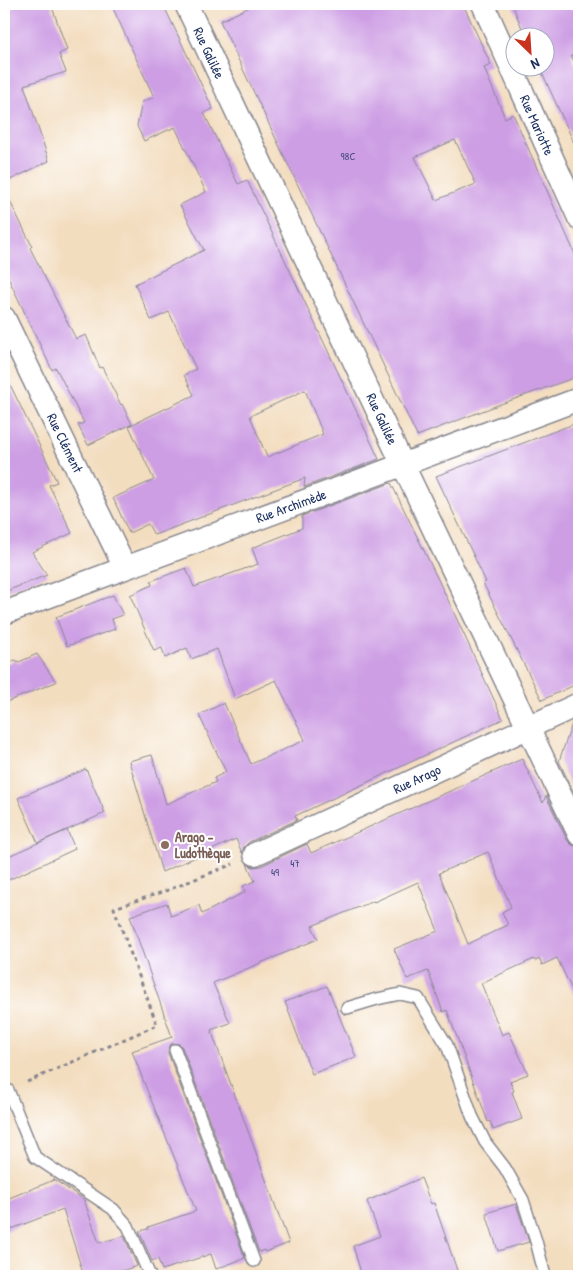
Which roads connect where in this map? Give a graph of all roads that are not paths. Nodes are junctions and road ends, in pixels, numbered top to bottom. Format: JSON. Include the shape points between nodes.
{"nodes":[{"id":1,"x":186,"y":4,"type":"edge"},
{"id":2,"x":483,"y":4,"type":"edge"},
{"id":3,"x":579,"y":218,"type":"edge"},
{"id":4,"x":4,"y":318,"type":"edge"},
{"id":5,"x":579,"y":399,"type":"edge"},
{"id":6,"x":403,"y":464,"type":"junction"},
{"id":7,"x":126,"y":568,"type":"junction"},
{"id":8,"x":4,"y":614,"type":"edge"},
{"id":9,"x":579,"y":704,"type":"edge"},
{"id":10,"x":529,"y":728,"type":"junction"},
{"id":11,"x":579,"y":834,"type":"edge"},
{"id":12,"x":255,"y":854,"type":"road end"},
{"id":13,"x":347,"y":1008,"type":"dead end"},
{"id":14,"x":175,"y":1050,"type":"dead end"},
{"id":15,"x":8,"y":1090,"type":"road end"},
{"id":16,"x":254,"y":1260,"type":"dead end"},
{"id":17,"x":150,"y":1276,"type":"edge"},
{"id":18,"x":545,"y":1276,"type":"edge"}],
"edges":[{"from":1,"to":6,"type":"street","name":"Rue Galilée"},
{"from":2,"to":3,"type":"street","name":"Rue Mariotte"},
{"from":4,"to":7,"type":"street","name":"Rue Clément"},
{"from":5,"to":6,"type":"street","name":"Rue Archimède"},
{"from":6,"to":7,"type":"street","name":"Rue Archimède"},
{"from":6,"to":10,"type":"street","name":"Rue Galilée"},
{"from":7,"to":8,"type":"street","name":"Rue Archimède"},
{"from":9,"to":10,"type":"street","name":"Rue Arago"},
{"from":10,"to":11,"type":"street","name":"Rue Galilée"},
{"from":10,"to":12,"type":"street","name":"Rue Arago"},
{"from":13,"to":18,"type":"lane","via":[[400,994],[418,998],[447,1045],[472,1116],[522,1200]]},
{"from":14,"to":16,"type":"lane"},
{"from":15,"to":17,"type":"lane","via":[[35,1157],[113,1209],[128,1226]]}]}
